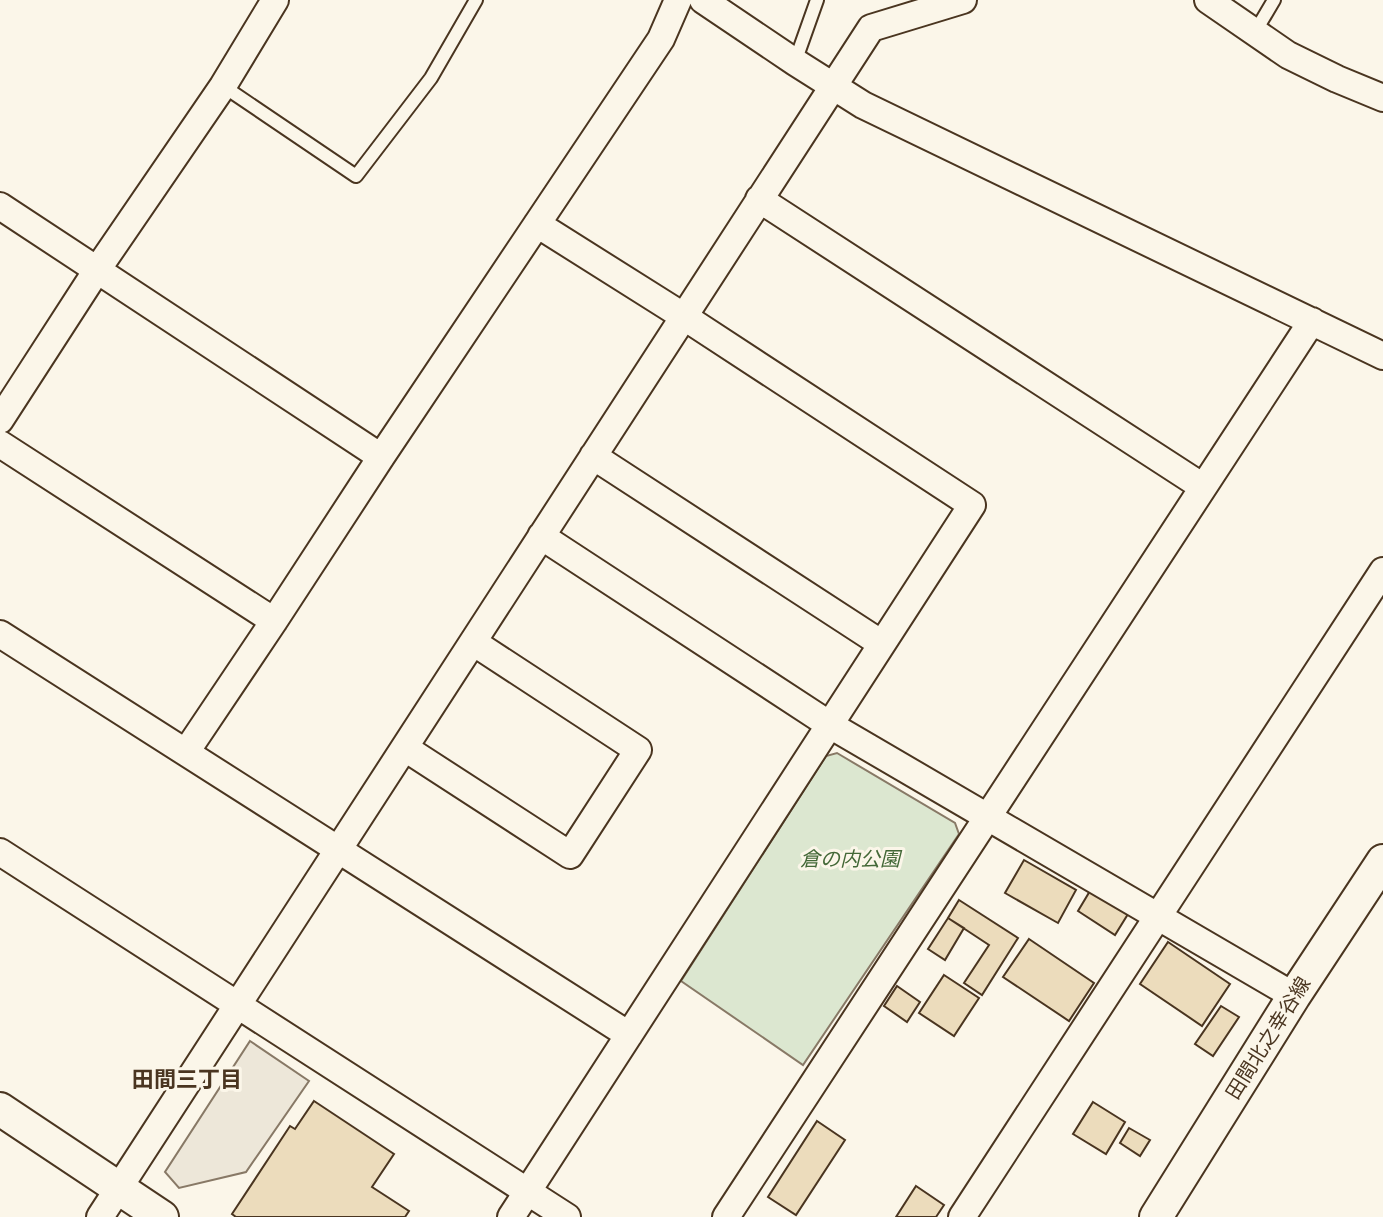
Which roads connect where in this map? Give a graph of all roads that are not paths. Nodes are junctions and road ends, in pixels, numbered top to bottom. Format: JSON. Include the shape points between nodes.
{"nodes":[{"id":1,"x":275,"y":0,"type":"edge"},
{"id":2,"x":476,"y":0,"type":"edge"},
{"id":3,"x":678,"y":0,"type":"edge"},
{"id":4,"x":703,"y":0,"type":"edge"},
{"id":5,"x":817,"y":0,"type":"edge"},
{"id":6,"x":963,"y":0,"type":"edge"},
{"id":7,"x":1208,"y":0,"type":"edge"},
{"id":8,"x":1274,"y":0,"type":"edge"},
{"id":9,"x":1255,"y":32,"type":"junction"},
{"id":10,"x":795,"y":62,"type":"junction"},
{"id":11,"x":223,"y":86,"type":"junction"},
{"id":12,"x":833,"y":86,"type":"junction"},
{"id":13,"x":1383,"y":98,"type":"edge"},
{"id":14,"x":759,"y":199,"type":"junction"},
{"id":15,"x":0,"y":206,"type":"edge"},
{"id":16,"x":537,"y":224,"type":"junction"},
{"id":17,"x":97,"y":270,"type":"junction"},
{"id":18,"x":683,"y":316,"type":"junction"},
{"id":19,"x":1312,"y":321,"type":"junction"},
{"id":20,"x":1383,"y":356,"type":"edge"},
{"id":21,"x":0,"y":420,"type":"edge"},
{"id":22,"x":0,"y":444,"type":"edge"},
{"id":23,"x":593,"y":456,"type":"junction"},
{"id":24,"x":381,"y":457,"type":"junction"},
{"id":25,"x":1203,"y":487,"type":"junction"},
{"id":26,"x":541,"y":536,"type":"junction"},
{"id":27,"x":1383,"y":571,"type":"edge"},
{"id":28,"x":274,"y":621,"type":"junction"},
{"id":29,"x":0,"y":634,"type":"edge"},
{"id":30,"x":473,"y":642,"type":"junction"},
{"id":31,"x":882,"y":644,"type":"junction"},
{"id":32,"x":830,"y":725,"type":"junction"},
{"id":33,"x":405,"y":748,"type":"junction"},
{"id":34,"x":186,"y":752,"type":"junction"},
{"id":35,"x":988,"y":817,"type":"junction"},
{"id":36,"x":339,"y":850,"type":"junction"},
{"id":37,"x":0,"y":852,"type":"edge"},
{"id":38,"x":1383,"y":861,"type":"edge"},
{"id":39,"x":1157,"y":916,"type":"junction"},
{"id":40,"x":1294,"y":996,"type":"junction"},
{"id":41,"x":238,"y":1006,"type":"junction"},
{"id":42,"x":629,"y":1035,"type":"junction"},
{"id":43,"x":0,"y":1109,"type":"edge"},
{"id":44,"x":118,"y":1188,"type":"junction"},
{"id":45,"x":528,"y":1192,"type":"junction"},
{"id":46,"x":733,"y":1212,"type":"edge"},
{"id":47,"x":100,"y":1217,"type":"edge"},
{"id":48,"x":162,"y":1217,"type":"edge"},
{"id":49,"x":511,"y":1217,"type":"edge"},
{"id":50,"x":567,"y":1217,"type":"edge"},
{"id":51,"x":962,"y":1217,"type":"edge"},
{"id":52,"x":1156,"y":1217,"type":"edge"}],
"edges":[{"from":1,"to":11,"type":"street"},
{"from":2,"to":11,"type":"lane","via":[[431,78],[356,176]]},
{"from":3,"to":16,"type":"street","via":[[661,39]]},
{"from":4,"to":10,"type":"street"},
{"from":5,"to":10,"type":"lane"},
{"from":6,"to":12,"type":"street","via":[[871,28]]},
{"from":7,"to":9,"type":"street"},
{"from":8,"to":9,"type":"lane"},
{"from":9,"to":13,"type":"street","via":[[1288,55]]},
{"from":10,"to":12,"type":"street"},
{"from":11,"to":17,"type":"street"},
{"from":12,"to":14,"type":"street"},
{"from":12,"to":19,"type":"street","via":[[1001,173]]},
{"from":14,"to":18,"type":"street"},
{"from":14,"to":25,"type":"street"},
{"from":15,"to":17,"type":"street"},
{"from":16,"to":18,"type":"street"},
{"from":16,"to":24,"type":"street"},
{"from":17,"to":21,"type":"street"},
{"from":17,"to":24,"type":"street"},
{"from":18,"to":23,"type":"street"},
{"from":18,"to":31,"type":"street","via":[[972,505]]},
{"from":19,"to":20,"type":"street"},
{"from":19,"to":25,"type":"street"},
{"from":22,"to":28,"type":"street"},
{"from":23,"to":26,"type":"street"},
{"from":23,"to":31,"type":"street"},
{"from":24,"to":28,"type":"street"},
{"from":25,"to":35,"type":"street"},
{"from":26,"to":30,"type":"street"},
{"from":26,"to":32,"type":"street"},
{"from":27,"to":39,"type":"street"},
{"from":28,"to":34,"type":"street"},
{"from":29,"to":34,"type":"street"},
{"from":30,"to":33,"type":"street"},
{"from":30,"to":33,"type":"street","via":[[638,750],[570,855]]},
{"from":31,"to":32,"type":"street"},
{"from":32,"to":35,"type":"street"},
{"from":32,"to":42,"type":"street"},
{"from":33,"to":36,"type":"street"},
{"from":34,"to":36,"type":"street"},
{"from":35,"to":39,"type":"street"},
{"from":35,"to":46,"type":"street"},
{"from":36,"to":41,"type":"street"},
{"from":36,"to":42,"type":"street"},
{"from":37,"to":41,"type":"street"},
{"from":38,"to":40,"type":"street","name":"田間北之幸谷線"},
{"from":39,"to":40,"type":"street"},
{"from":39,"to":51,"type":"street"},
{"from":40,"to":52,"type":"street","name":"田間北之幸谷線"},
{"from":41,"to":44,"type":"street"},
{"from":41,"to":45,"type":"street"},
{"from":42,"to":45,"type":"street"},
{"from":43,"to":44,"type":"street"},
{"from":44,"to":47,"type":"street"},
{"from":44,"to":48,"type":"street"},
{"from":45,"to":49,"type":"street"},
{"from":45,"to":50,"type":"street"}]}
